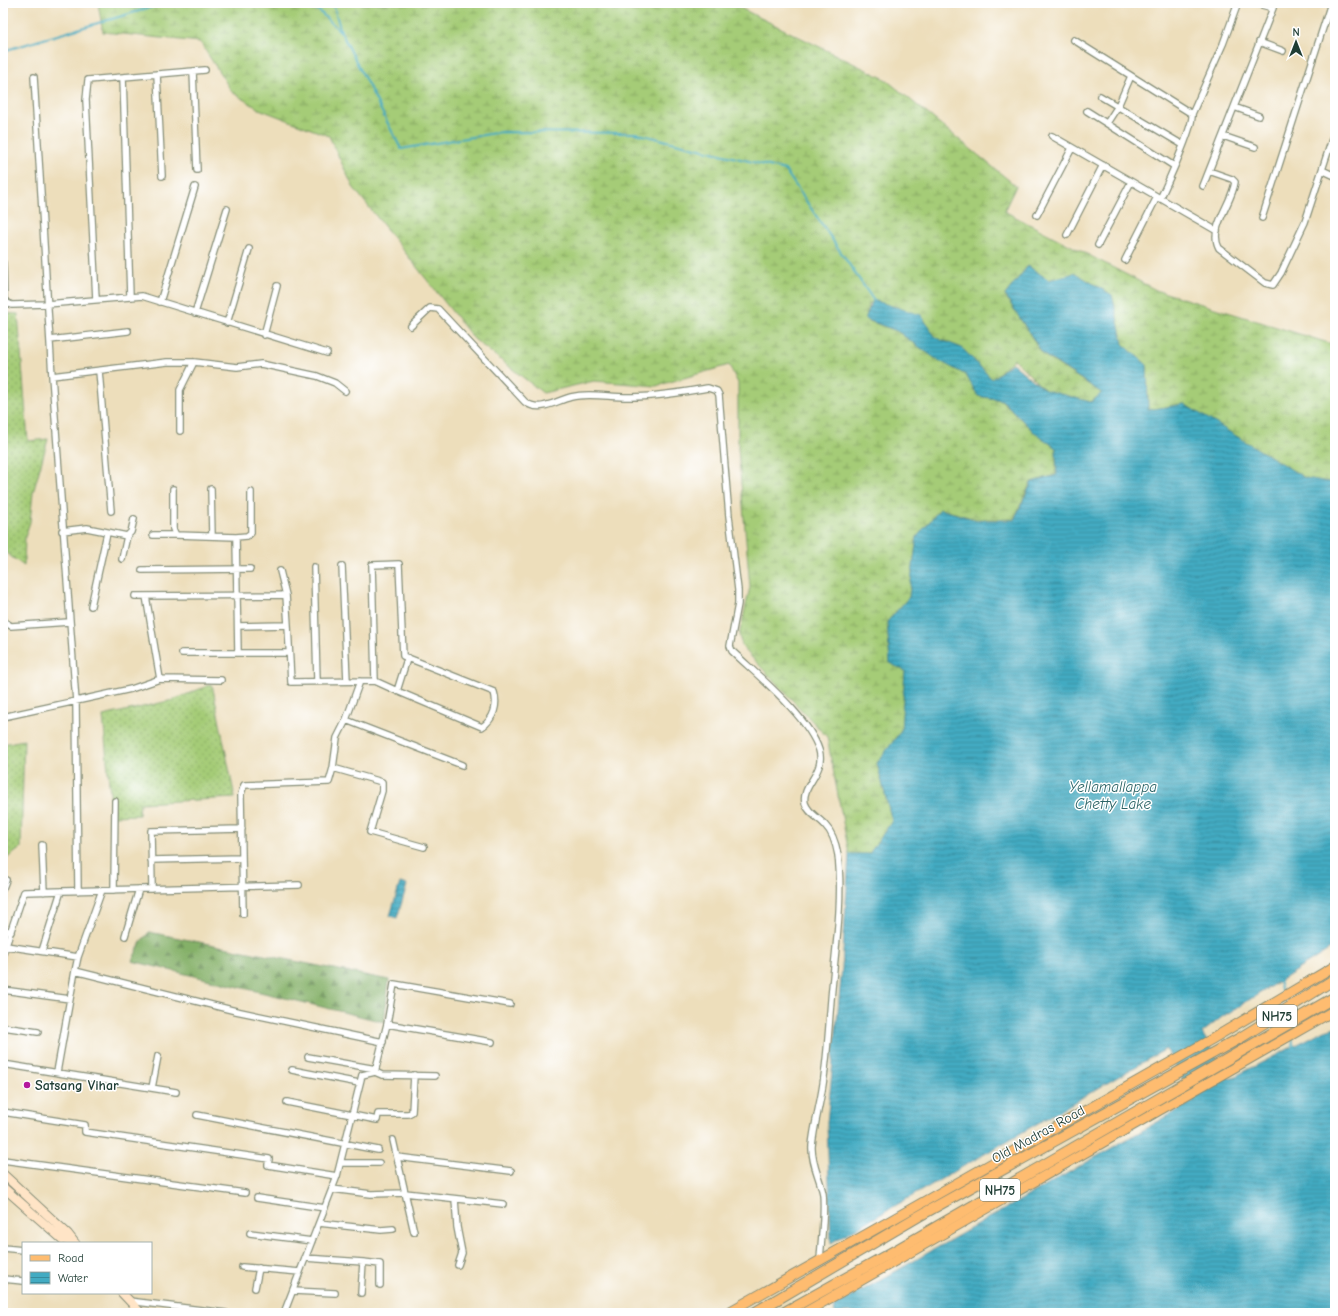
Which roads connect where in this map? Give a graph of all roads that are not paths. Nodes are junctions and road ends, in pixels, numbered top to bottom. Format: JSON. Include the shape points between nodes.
{"nodes":[{"id":1,"x":1238,"y":3,"type":"edge"},
{"id":2,"x":1254,"y":3,"type":"edge"},
{"id":3,"x":1331,"y":3,"type":"edge"},
{"id":4,"x":1074,"y":40,"type":"dead end"},
{"id":5,"x":1259,"y":42,"type":"junction"},
{"id":6,"x":1283,"y":51,"type":"dead end"},
{"id":7,"x":205,"y":70,"type":"dead end"},
{"id":8,"x":193,"y":71,"type":"junction"},
{"id":9,"x":158,"y":74,"type":"junction"},
{"id":10,"x":1131,"y":76,"type":"junction"},
{"id":11,"x":34,"y":77,"type":"dead end"},
{"id":12,"x":123,"y":77,"type":"junction"},
{"id":13,"x":1100,"y":96,"type":"dead end"},
{"id":14,"x":1118,"y":106,"type":"junction"},
{"id":15,"x":1234,"y":107,"type":"junction"},
{"id":16,"x":1087,"y":111,"type":"dead end"},
{"id":17,"x":1192,"y":114,"type":"junction"},
{"id":18,"x":1259,"y":116,"type":"dead end"},
{"id":19,"x":1107,"y":123,"type":"junction"},
{"id":20,"x":1335,"y":130,"type":"edge"},
{"id":21,"x":1052,"y":136,"type":"dead end"},
{"id":22,"x":1223,"y":136,"type":"junction"},
{"id":23,"x":1183,"y":145,"type":"junction"},
{"id":24,"x":1255,"y":147,"type":"dead end"},
{"id":25,"x":1072,"y":148,"type":"junction"},
{"id":26,"x":1103,"y":165,"type":"junction"},
{"id":27,"x":1174,"y":166,"type":"junction"},
{"id":28,"x":197,"y":170,"type":"dead end"},
{"id":29,"x":1322,"y":170,"type":"junction"},
{"id":30,"x":1209,"y":172,"type":"junction"},
{"id":31,"x":162,"y":176,"type":"dead end"},
{"id":32,"x":1335,"y":176,"type":"edge"},
{"id":33,"x":1131,"y":182,"type":"junction"},
{"id":34,"x":1204,"y":186,"type":"dead end"},
{"id":35,"x":195,"y":187,"type":"dead end"},
{"id":36,"x":1159,"y":198,"type":"junction"},
{"id":37,"x":226,"y":210,"type":"dead end"},
{"id":38,"x":1037,"y":215,"type":"dead end"},
{"id":39,"x":1262,"y":218,"type":"dead end"},
{"id":40,"x":1217,"y":231,"type":"junction"},
{"id":41,"x":1066,"y":235,"type":"dead end"},
{"id":42,"x":1098,"y":244,"type":"dead end"},
{"id":43,"x":249,"y":249,"type":"dead end"},
{"id":44,"x":1125,"y":260,"type":"dead end"},
{"id":45,"x":3,"y":264,"type":"edge"},
{"id":46,"x":277,"y":286,"type":"dead end"},
{"id":47,"x":130,"y":296,"type":"junction"},
{"id":48,"x":96,"y":299,"type":"junction"},
{"id":49,"x":160,"y":302,"type":"junction"},
{"id":50,"x":47,"y":304,"type":"junction"},
{"id":51,"x":195,"y":313,"type":"junction"},
{"id":52,"x":227,"y":322,"type":"junction"},
{"id":53,"x":411,"y":326,"type":"dead end"},
{"id":54,"x":128,"y":331,"type":"dead end"},
{"id":55,"x":264,"y":335,"type":"junction"},
{"id":56,"x":50,"y":340,"type":"junction"},
{"id":57,"x":327,"y":353,"type":"dead end"},
{"id":58,"x":194,"y":362,"type":"junction"},
{"id":59,"x":99,"y":371,"type":"junction"},
{"id":60,"x":52,"y":376,"type":"junction"},
{"id":61,"x":345,"y":392,"type":"dead end"},
{"id":62,"x":180,"y":431,"type":"dead end"},
{"id":63,"x":173,"y":489,"type":"dead end"},
{"id":64,"x":211,"y":489,"type":"dead end"},
{"id":65,"x":250,"y":492,"type":"dead end"},
{"id":66,"x":111,"y":511,"type":"dead end"},
{"id":67,"x":134,"y":519,"type":"dead end"},
{"id":68,"x":62,"y":531,"type":"junction"},
{"id":69,"x":107,"y":533,"type":"junction"},
{"id":70,"x":154,"y":535,"type":"dead end"},
{"id":71,"x":176,"y":535,"type":"junction"},
{"id":72,"x":127,"y":536,"type":"junction"},
{"id":73,"x":212,"y":536,"type":"junction"},
{"id":74,"x":236,"y":537,"type":"junction"},
{"id":75,"x":122,"y":558,"type":"dead end"},
{"id":76,"x":342,"y":566,"type":"dead end"},
{"id":77,"x":314,"y":567,"type":"dead end"},
{"id":78,"x":237,"y":569,"type":"junction"},
{"id":79,"x":250,"y":569,"type":"dead end"},
{"id":80,"x":142,"y":570,"type":"dead end"},
{"id":81,"x":280,"y":571,"type":"dead end"},
{"id":82,"x":286,"y":595,"type":"junction"},
{"id":83,"x":135,"y":596,"type":"dead end"},
{"id":84,"x":146,"y":596,"type":"junction"},
{"id":85,"x":237,"y":596,"type":"junction"},
{"id":86,"x":91,"y":606,"type":"dead end"},
{"id":87,"x":3,"y":621,"type":"edge"},
{"id":88,"x":69,"y":622,"type":"junction"},
{"id":89,"x":288,"y":625,"type":"junction"},
{"id":90,"x":238,"y":626,"type":"junction"},
{"id":91,"x":182,"y":653,"type":"dead end"},
{"id":92,"x":238,"y":653,"type":"junction"},
{"id":93,"x":289,"y":653,"type":"junction"},
{"id":94,"x":407,"y":659,"type":"junction"},
{"id":95,"x":160,"y":679,"type":"junction"},
{"id":96,"x":221,"y":680,"type":"dead end"},
{"id":97,"x":317,"y":681,"type":"junction"},
{"id":98,"x":347,"y":681,"type":"junction"},
{"id":99,"x":360,"y":681,"type":"junction"},
{"id":100,"x":375,"y":681,"type":"junction"},
{"id":101,"x":397,"y":691,"type":"junction"},
{"id":102,"x":76,"y":702,"type":"junction"},
{"id":103,"x":3,"y":717,"type":"edge"},
{"id":104,"x":346,"y":720,"type":"junction"},
{"id":105,"x":462,"y":765,"type":"dead end"},
{"id":106,"x":332,"y":768,"type":"junction"},
{"id":107,"x":115,"y":801,"type":"dead end"},
{"id":108,"x":242,"y":829,"type":"junction"},
{"id":109,"x":42,"y":845,"type":"dead end"},
{"id":110,"x":424,"y":847,"type":"dead end"},
{"id":111,"x":242,"y":858,"type":"junction"},
{"id":112,"x":151,"y":860,"type":"junction"},
{"id":113,"x":6,"y":880,"type":"dead end"},
{"id":114,"x":299,"y":885,"type":"dead end"},
{"id":115,"x":243,"y":886,"type":"junction"},
{"id":116,"x":3,"y":888,"type":"edge"},
{"id":117,"x":139,"y":889,"type":"junction"},
{"id":118,"x":152,"y":889,"type":"junction"},
{"id":119,"x":102,"y":890,"type":"junction"},
{"id":120,"x":114,"y":890,"type":"junction"},
{"id":121,"x":61,"y":891,"type":"junction"},
{"id":122,"x":78,"y":891,"type":"junction"},
{"id":123,"x":44,"y":892,"type":"junction"},
{"id":124,"x":242,"y":914,"type":"dead end"},
{"id":125,"x":3,"y":930,"type":"edge"},
{"id":126,"x":11,"y":932,"type":"junction"},
{"id":127,"x":125,"y":936,"type":"dead end"},
{"id":128,"x":6,"y":946,"type":"junction"},
{"id":129,"x":42,"y":951,"type":"junction"},
{"id":130,"x":3,"y":954,"type":"edge"},
{"id":131,"x":78,"y":957,"type":"junction"},
{"id":132,"x":1335,"y":966,"type":"edge"},
{"id":133,"x":75,"y":971,"type":"junction"},
{"id":134,"x":1335,"y":979,"type":"edge"},
{"id":135,"x":3,"y":990,"type":"edge"},
{"id":136,"x":1335,"y":997,"type":"edge"},
{"id":137,"x":70,"y":999,"type":"junction"},
{"id":138,"x":510,"y":1004,"type":"dead end"},
{"id":139,"x":1335,"y":1010,"type":"edge"},
{"id":140,"x":387,"y":1024,"type":"junction"},
{"id":141,"x":3,"y":1027,"type":"edge"},
{"id":142,"x":38,"y":1032,"type":"dead end"},
{"id":143,"x":383,"y":1042,"type":"junction"},
{"id":144,"x":492,"y":1042,"type":"dead end"},
{"id":145,"x":158,"y":1056,"type":"dead end"},
{"id":146,"x":308,"y":1057,"type":"dead end"},
{"id":147,"x":3,"y":1064,"type":"edge"},
{"id":148,"x":292,"y":1070,"type":"dead end"},
{"id":149,"x":375,"y":1071,"type":"junction"},
{"id":150,"x":57,"y":1072,"type":"junction"},
{"id":151,"x":414,"y":1075,"type":"junction"},
{"id":152,"x":435,"y":1076,"type":"dead end"},
{"id":153,"x":360,"y":1083,"type":"junction"},
{"id":154,"x":152,"y":1088,"type":"junction"},
{"id":155,"x":176,"y":1092,"type":"dead end"},
{"id":156,"x":286,"y":1102,"type":"dead end"},
{"id":157,"x":3,"y":1112,"type":"edge"},
{"id":158,"x":197,"y":1115,"type":"dead end"},
{"id":159,"x":352,"y":1115,"type":"junction"},
{"id":160,"x":394,"y":1140,"type":"dead end"},
{"id":161,"x":346,"y":1143,"type":"junction"},
{"id":162,"x":378,"y":1150,"type":"dead end"},
{"id":163,"x":397,"y":1157,"type":"junction"},
{"id":164,"x":3,"y":1160,"type":"edge"},
{"id":165,"x":341,"y":1163,"type":"junction"},
{"id":166,"x":379,"y":1163,"type":"dead end"},
{"id":167,"x":511,"y":1171,"type":"dead end"},
{"id":168,"x":3,"y":1174,"type":"edge"},
{"id":169,"x":337,"y":1176,"type":"junction"},
{"id":170,"x":3,"y":1187,"type":"edge"},
{"id":171,"x":332,"y":1190,"type":"junction"},
{"id":172,"x":245,"y":1193,"type":"dead end"},
{"id":173,"x":405,"y":1193,"type":"junction"},
{"id":174,"x":257,"y":1198,"type":"dead end"},
{"id":175,"x":455,"y":1199,"type":"junction"},
{"id":176,"x":503,"y":1204,"type":"dead end"},
{"id":177,"x":325,"y":1208,"type":"junction"},
{"id":178,"x":319,"y":1223,"type":"junction"},
{"id":179,"x":393,"y":1229,"type":"dead end"},
{"id":180,"x":414,"y":1232,"type":"dead end"},
{"id":181,"x":250,"y":1233,"type":"dead end"},
{"id":182,"x":312,"y":1241,"type":"junction"},
{"id":183,"x":71,"y":1242,"type":"edge"},
{"id":184,"x":74,"y":1242,"type":"edge"},
{"id":185,"x":3,"y":1248,"type":"edge"},
{"id":186,"x":22,"y":1250,"type":"edge"},
{"id":187,"x":305,"y":1258,"type":"junction"},
{"id":188,"x":891,"y":1258,"type":"junction"},
{"id":189,"x":820,"y":1261,"type":"junction"},
{"id":190,"x":363,"y":1262,"type":"junction"},
{"id":191,"x":458,"y":1265,"type":"dead end"},
{"id":192,"x":242,"y":1267,"type":"dead end"},
{"id":193,"x":259,"y":1268,"type":"junction"},
{"id":194,"x":300,"y":1272,"type":"junction"},
{"id":195,"x":3,"y":1279,"type":"edge"},
{"id":196,"x":22,"y":1280,"type":"edge"},
{"id":197,"x":380,"y":1285,"type":"dead end"},
{"id":198,"x":255,"y":1288,"type":"dead end"},
{"id":199,"x":293,"y":1291,"type":"junction"},
{"id":200,"x":335,"y":1293,"type":"dead end"},
{"id":201,"x":361,"y":1293,"type":"dead end"},
{"id":202,"x":123,"y":1294,"type":"edge"},
{"id":203,"x":129,"y":1300,"type":"junction"},
{"id":204,"x":141,"y":1313,"type":"edge"},
{"id":205,"x":226,"y":1313,"type":"edge"},
{"id":206,"x":284,"y":1313,"type":"edge"},
{"id":207,"x":727,"y":1313,"type":"edge"},
{"id":208,"x":754,"y":1313,"type":"edge"},
{"id":209,"x":783,"y":1313,"type":"edge"},
{"id":210,"x":804,"y":1313,"type":"edge"}],
"edges":[{"from":1,"to":17,"type":"street"},
{"from":2,"to":5,"type":"street","via":[[1273,8]]},
{"from":3,"to":39,"type":"street"},
{"from":4,"to":10,"type":"street"},
{"from":5,"to":6,"type":"street"},
{"from":5,"to":15,"type":"street"},
{"from":7,"to":8,"type":"street"},
{"from":8,"to":9,"type":"street"},
{"from":8,"to":28,"type":"street"},
{"from":9,"to":12,"type":"street"},
{"from":9,"to":31,"type":"street"},
{"from":10,"to":14,"type":"street"},
{"from":10,"to":17,"type":"street"},
{"from":11,"to":50,"type":"street"},
{"from":12,"to":47,"type":"street"},
{"from":12,"to":48,"type":"street","via":[[88,80],[86,100]]},
{"from":13,"to":14,"type":"street"},
{"from":14,"to":19,"type":"street"},
{"from":14,"to":23,"type":"street"},
{"from":15,"to":18,"type":"street"},
{"from":15,"to":22,"type":"street"},
{"from":16,"to":19,"type":"street"},
{"from":17,"to":23,"type":"street","via":[[1193,119]]},
{"from":19,"to":27,"type":"street"},
{"from":20,"to":29,"type":"street"},
{"from":21,"to":25,"type":"street"},
{"from":22,"to":24,"type":"street"},
{"from":22,"to":30,"type":"street"},
{"from":23,"to":27,"type":"street"},
{"from":25,"to":26,"type":"street"},
{"from":25,"to":38,"type":"street"},
{"from":26,"to":33,"type":"street"},
{"from":26,"to":41,"type":"street"},
{"from":27,"to":36,"type":"street"},
{"from":29,"to":32,"type":"street"},
{"from":29,"to":40,"type":"street","via":[[1305,222],[1273,285],[1265,283],[1224,254],[1216,242]]},
{"from":30,"to":34,"type":"street"},
{"from":30,"to":40,"type":"street","via":[[1235,182]]},
{"from":33,"to":36,"type":"street"},
{"from":33,"to":42,"type":"street"},
{"from":35,"to":49,"type":"street"},
{"from":36,"to":40,"type":"street"},
{"from":36,"to":44,"type":"street"},
{"from":37,"to":51,"type":"street"},
{"from":43,"to":52,"type":"street"},
{"from":45,"to":50,"type":"street","via":[[4,299],[7,303]]},
{"from":46,"to":55,"type":"street"},
{"from":47,"to":48,"type":"street"},
{"from":47,"to":49,"type":"street","via":[[142,296]]},
{"from":48,"to":50,"type":"street"},
{"from":49,"to":51,"type":"street"},
{"from":50,"to":56,"type":"street"},
{"from":51,"to":52,"type":"street"},
{"from":52,"to":55,"type":"street"},
{"from":53,"to":189,"type":"street","via":[[430,308],[438,309],[525,402],[534,407],[583,396],[641,397],[708,388],[717,391],[719,395],[738,590],[730,646],[790,707],[814,740],[819,750],[820,766],[806,792],[806,804],[831,833],[838,856],[839,895],[834,968],[823,1083],[812,1149],[823,1199]]},
{"from":54,"to":56,"type":"street"},
{"from":55,"to":57,"type":"street"},
{"from":56,"to":60,"type":"street"},
{"from":58,"to":59,"type":"street","via":[[167,362]]},
{"from":58,"to":61,"type":"street","via":[[237,367],[261,364],[294,370],[335,383]]},
{"from":58,"to":62,"type":"street","via":[[180,390]]},
{"from":59,"to":60,"type":"street"},
{"from":59,"to":66,"type":"street"},
{"from":60,"to":68,"type":"street"},
{"from":63,"to":71,"type":"street","via":[[173,532]]},
{"from":64,"to":73,"type":"street"},
{"from":65,"to":74,"type":"street","via":[[251,533]]},
{"from":67,"to":72,"type":"street","via":[[131,532]]},
{"from":68,"to":69,"type":"street","via":[[87,528]]},
{"from":68,"to":88,"type":"street"},
{"from":69,"to":72,"type":"street"},
{"from":69,"to":86,"type":"street"},
{"from":70,"to":71,"type":"street"},
{"from":71,"to":73,"type":"street"},
{"from":72,"to":75,"type":"street"},
{"from":73,"to":74,"type":"street"},
{"from":74,"to":78,"type":"street"},
{"from":76,"to":98,"type":"street"},
{"from":77,"to":97,"type":"street"},
{"from":78,"to":79,"type":"street"},
{"from":78,"to":80,"type":"street"},
{"from":78,"to":85,"type":"street"},
{"from":81,"to":82,"type":"street"},
{"from":82,"to":85,"type":"street"},
{"from":82,"to":89,"type":"street"},
{"from":83,"to":84,"type":"street"},
{"from":84,"to":85,"type":"street"},
{"from":84,"to":95,"type":"street"},
{"from":85,"to":90,"type":"street"},
{"from":87,"to":88,"type":"street","via":[[11,626]]},
{"from":88,"to":102,"type":"street"},
{"from":89,"to":90,"type":"street"},
{"from":89,"to":93,"type":"street"},
{"from":90,"to":92,"type":"street"},
{"from":91,"to":92,"type":"street"},
{"from":92,"to":93,"type":"street"},
{"from":93,"to":97,"type":"street","via":[[291,682]]},
{"from":94,"to":100,"type":"street","via":[[403,656],[399,564],[372,565]]},
{"from":94,"to":101,"type":"street"},
{"from":94,"to":101,"type":"street","via":[[494,692],[497,701],[490,722],[482,727]]},
{"from":95,"to":96,"type":"street"},
{"from":95,"to":102,"type":"street"},
{"from":97,"to":98,"type":"street"},
{"from":98,"to":99,"type":"street"},
{"from":99,"to":100,"type":"street"},
{"from":99,"to":104,"type":"street"},
{"from":100,"to":101,"type":"street"},
{"from":102,"to":103,"type":"street"},
{"from":102,"to":122,"type":"street"},
{"from":104,"to":105,"type":"street"},
{"from":104,"to":106,"type":"street","via":[[337,738]]},
{"from":106,"to":108,"type":"street","via":[[328,782],[244,785],[241,794]]},
{"from":106,"to":110,"type":"street","via":[[382,782],[382,792],[370,832]]},
{"from":107,"to":120,"type":"street"},
{"from":108,"to":111,"type":"street"},
{"from":108,"to":112,"type":"street","via":[[151,831]]},
{"from":109,"to":123,"type":"street"},
{"from":111,"to":112,"type":"street"},
{"from":111,"to":115,"type":"street"},
{"from":112,"to":118,"type":"street"},
{"from":113,"to":116,"type":"street"},
{"from":114,"to":115,"type":"street"},
{"from":115,"to":118,"type":"street"},
{"from":115,"to":124,"type":"street"},
{"from":117,"to":118,"type":"street"},
{"from":117,"to":120,"type":"street"},
{"from":117,"to":127,"type":"street"},
{"from":119,"to":120,"type":"street"},
{"from":119,"to":122,"type":"street"},
{"from":119,"to":131,"type":"street"},
{"from":121,"to":122,"type":"street"},
{"from":121,"to":123,"type":"street"},
{"from":121,"to":129,"type":"street"},
{"from":123,"to":126,"type":"street","via":[[24,892]]},
{"from":125,"to":126,"type":"street"},
{"from":126,"to":128,"type":"street"},
{"from":128,"to":129,"type":"street"},
{"from":128,"to":130,"type":"street"},
{"from":129,"to":131,"type":"street"},
{"from":131,"to":133,"type":"street"},
{"from":132,"to":189,"type":"main road","via":[[1212,1040]]},
{"from":133,"to":137,"type":"street"},
{"from":133,"to":143,"type":"street","via":[[236,1011]]},
{"from":134,"to":208,"type":"highway","name":"Old Madras Road","number":"NH75","via":[[1218,1051],[919,1216]]},
{"from":135,"to":137,"type":"street"},
{"from":136,"to":188,"type":"highway","name":"Old Madras Road","number":"NH75","via":[[1223,1060]]},
{"from":137,"to":150,"type":"street"},
{"from":138,"to":140,"type":"street","via":[[394,984]]},
{"from":139,"to":188,"type":"main road","via":[[1230,1071]]},
{"from":140,"to":143,"type":"street"},
{"from":140,"to":144,"type":"street"},
{"from":141,"to":142,"type":"street"},
{"from":143,"to":149,"type":"street"},
{"from":145,"to":154,"type":"street"},
{"from":146,"to":149,"type":"street"},
{"from":147,"to":150,"type":"street"},
{"from":148,"to":153,"type":"street"},
{"from":149,"to":151,"type":"street","via":[[382,1075]]},
{"from":149,"to":153,"type":"street","via":[[362,1075]]},
{"from":150,"to":154,"type":"street"},
{"from":151,"to":152,"type":"street"},
{"from":151,"to":159,"type":"street","via":[[412,1112],[378,1114],[377,1120]]},
{"from":153,"to":159,"type":"street"},
{"from":154,"to":155,"type":"street"},
{"from":156,"to":159,"type":"street"},
{"from":157,"to":169,"type":"street","via":[[85,1125],[85,1132],[269,1159],[268,1165]]},
{"from":158,"to":161,"type":"street"},
{"from":159,"to":161,"type":"street"},
{"from":160,"to":163,"type":"street"},
{"from":161,"to":162,"type":"street"},
{"from":161,"to":165,"type":"street"},
{"from":163,"to":167,"type":"street"},
{"from":163,"to":173,"type":"street"},
{"from":164,"to":172,"type":"street"},
{"from":165,"to":166,"type":"street"},
{"from":165,"to":169,"type":"street"},
{"from":168,"to":184,"type":"main road"},
{"from":169,"to":171,"type":"street"},
{"from":170,"to":183,"type":"main road","via":[[63,1240]]},
{"from":171,"to":173,"type":"street","via":[[371,1194]]},
{"from":171,"to":177,"type":"street"},
{"from":173,"to":175,"type":"street"},
{"from":173,"to":180,"type":"street"},
{"from":174,"to":177,"type":"street"},
{"from":175,"to":176,"type":"street"},
{"from":175,"to":191,"type":"street","via":[[462,1253]]},
{"from":177,"to":178,"type":"street"},
{"from":178,"to":179,"type":"street"},
{"from":178,"to":182,"type":"street"},
{"from":181,"to":182,"type":"street"},
{"from":182,"to":187,"type":"street"},
{"from":185,"to":186,"type":"street"},
{"from":187,"to":190,"type":"street"},
{"from":187,"to":194,"type":"street"},
{"from":188,"to":209,"type":"highway","name":"Old Madras Road","number":"NH75"},
{"from":188,"to":210,"type":"main road"},
{"from":189,"to":207,"type":"main road"},
{"from":190,"to":197,"type":"street","via":[[380,1264]]},
{"from":190,"to":201,"type":"street"},
{"from":192,"to":193,"type":"street"},
{"from":193,"to":194,"type":"street"},
{"from":193,"to":198,"type":"street"},
{"from":194,"to":199,"type":"street"},
{"from":195,"to":196,"type":"street"},
{"from":199,"to":200,"type":"street"},
{"from":199,"to":206,"type":"street"},
{"from":202,"to":203,"type":"main road"},
{"from":203,"to":204,"type":"main road"},
{"from":203,"to":205,"type":"street"}]}
